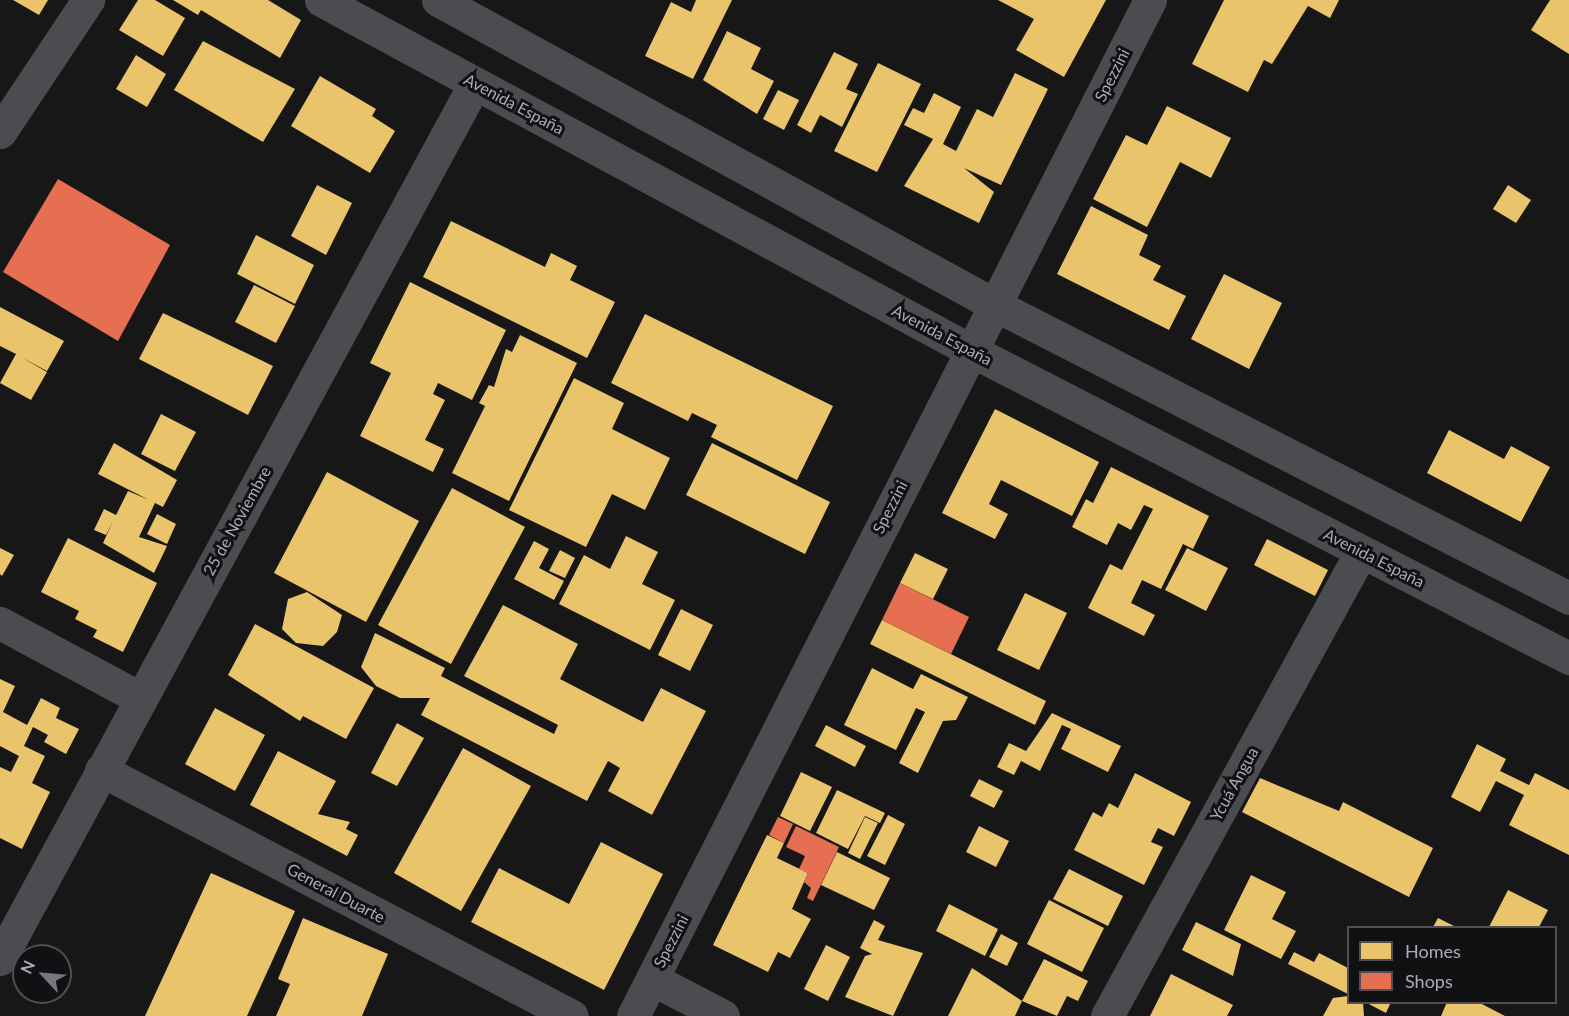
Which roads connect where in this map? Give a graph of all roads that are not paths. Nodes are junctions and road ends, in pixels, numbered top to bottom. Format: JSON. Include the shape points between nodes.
{"nodes":[{"id":1,"x":88,"y":0,"type":"edge"},
{"id":2,"x":321,"y":0,"type":"edge"},
{"id":3,"x":438,"y":0,"type":"edge"},
{"id":4,"x":1150,"y":0,"type":"edge"},
{"id":5,"x":475,"y":83,"type":"junction"},
{"id":6,"x":0,"y":132,"type":"edge"},
{"id":7,"x":993,"y":304,"type":"junction"},
{"id":8,"x":970,"y":350,"type":"junction"},
{"id":9,"x":1361,"y":552,"type":"junction"},
{"id":10,"x":1569,"y":598,"type":"edge"},
{"id":11,"x":0,"y":623,"type":"edge"},
{"id":12,"x":1569,"y":658,"type":"edge"},
{"id":13,"x":140,"y":698,"type":"junction"},
{"id":14,"x":101,"y":770,"type":"junction"},
{"id":15,"x":0,"y":959,"type":"edge"},
{"id":16,"x":652,"y":979,"type":"junction"},
{"id":17,"x":572,"y":1016,"type":"edge"},
{"id":18,"x":633,"y":1016,"type":"edge"},
{"id":19,"x":723,"y":1016,"type":"edge"},
{"id":20,"x":1107,"y":1016,"type":"edge"}],
"edges":[{"from":1,"to":6,"type":"street"},
{"from":2,"to":5,"type":"street","name":"Avenida España"},
{"from":3,"to":7,"type":"street"},
{"from":4,"to":7,"type":"street","name":"Spezzini"},
{"from":5,"to":8,"type":"street","name":"Avenida España"},
{"from":5,"to":13,"type":"street","name":"25 de Noviembre"},
{"from":7,"to":8,"type":"street","name":"Spezzini"},
{"from":7,"to":10,"type":"street"},
{"from":8,"to":9,"type":"street","name":"Avenida España"},
{"from":8,"to":16,"type":"street","name":"Spezzini"},
{"from":9,"to":12,"type":"street","name":"Avenida España"},
{"from":9,"to":20,"type":"street","name":"Ycuá Angua"},
{"from":11,"to":13,"type":"street"},
{"from":13,"to":14,"type":"street","name":"25 de Noviembre"},
{"from":14,"to":15,"type":"street","name":"25 de Noviembre"},
{"from":14,"to":17,"type":"street","name":"General Duarte"},
{"from":16,"to":18,"type":"street","name":"Spezzini"},
{"from":16,"to":19,"type":"street"}]}
